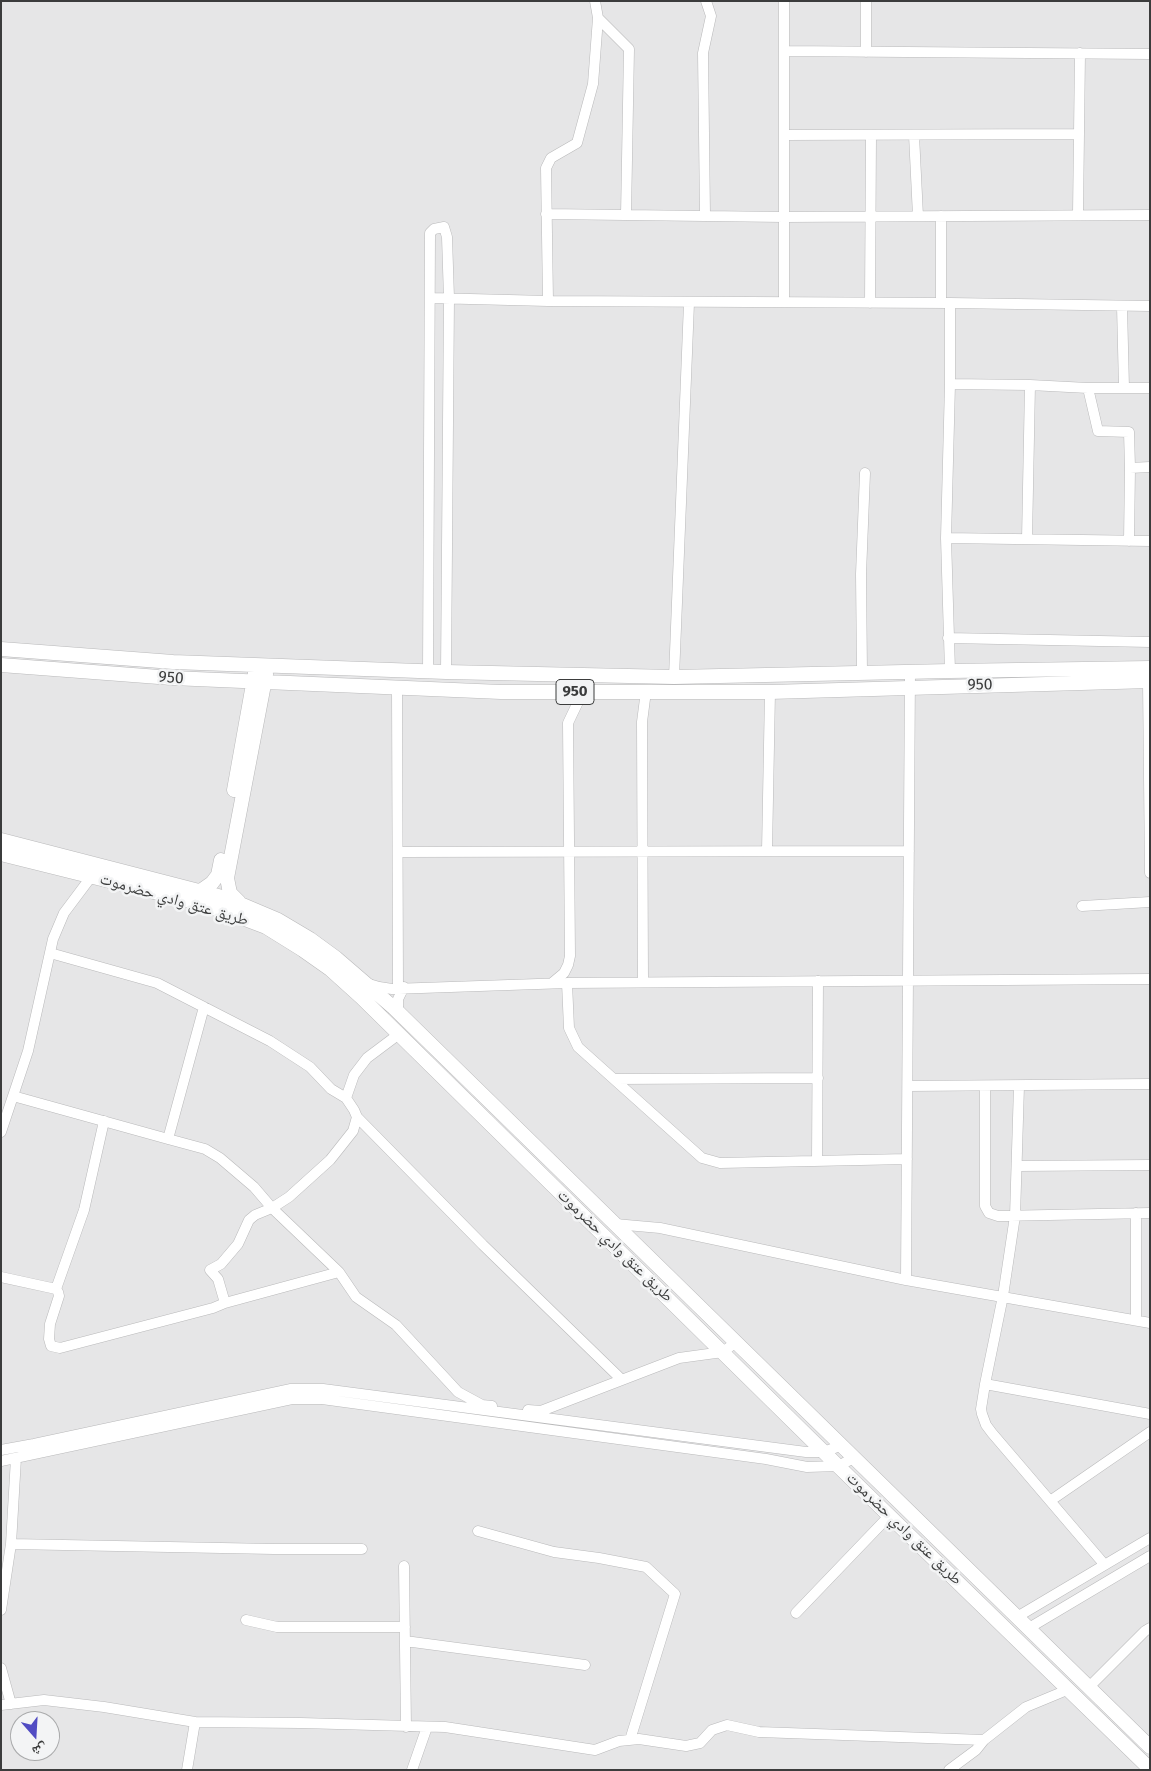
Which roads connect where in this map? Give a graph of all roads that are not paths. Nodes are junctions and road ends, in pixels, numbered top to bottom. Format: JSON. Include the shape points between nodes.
{"nodes":[{"id":1,"x":595,"y":1,"type":"edge"},
{"id":2,"x":706,"y":1,"type":"edge"},
{"id":3,"x":784,"y":1,"type":"edge"},
{"id":4,"x":866,"y":1,"type":"edge"},
{"id":5,"x":598,"y":18,"type":"junction"},
{"id":6,"x":784,"y":51,"type":"junction"},
{"id":7,"x":866,"y":52,"type":"junction"},
{"id":8,"x":1080,"y":53,"type":"junction"},
{"id":9,"x":1150,"y":54,"type":"edge"},
{"id":10,"x":914,"y":134,"type":"junction"},
{"id":11,"x":1079,"y":134,"type":"junction"},
{"id":12,"x":784,"y":135,"type":"junction"},
{"id":13,"x":871,"y":135,"type":"junction"},
{"id":14,"x":546,"y":214,"type":"junction"},
{"id":15,"x":1078,"y":214,"type":"junction"},
{"id":16,"x":626,"y":215,"type":"junction"},
{"id":17,"x":1150,"y":215,"type":"edge"},
{"id":18,"x":705,"y":216,"type":"junction"},
{"id":19,"x":871,"y":216,"type":"junction"},
{"id":20,"x":918,"y":216,"type":"junction"},
{"id":21,"x":941,"y":216,"type":"junction"},
{"id":22,"x":784,"y":218,"type":"junction"},
{"id":23,"x":431,"y":298,"type":"junction"},
{"id":24,"x":449,"y":298,"type":"junction"},
{"id":25,"x":548,"y":301,"type":"junction"},
{"id":26,"x":784,"y":302,"type":"junction"},
{"id":27,"x":870,"y":302,"type":"junction"},
{"id":28,"x":689,"y":303,"type":"junction"},
{"id":29,"x":945,"y":303,"type":"junction"},
{"id":30,"x":1122,"y":306,"type":"junction"},
{"id":31,"x":1150,"y":306,"type":"edge"},
{"id":32,"x":950,"y":384,"type":"junction"},
{"id":33,"x":1030,"y":385,"type":"junction"},
{"id":34,"x":1088,"y":388,"type":"junction"},
{"id":35,"x":1124,"y":388,"type":"junction"},
{"id":36,"x":1150,"y":388,"type":"edge"},
{"id":37,"x":1150,"y":467,"type":"edge"},
{"id":38,"x":1130,"y":468,"type":"junction"},
{"id":39,"x":865,"y":473,"type":"dead end"},
{"id":40,"x":946,"y":538,"type":"junction"},
{"id":41,"x":1027,"y":539,"type":"junction"},
{"id":42,"x":1129,"y":541,"type":"junction"},
{"id":43,"x":1150,"y":541,"type":"edge"},
{"id":44,"x":948,"y":638,"type":"junction"},
{"id":45,"x":1150,"y":642,"type":"edge"},
{"id":46,"x":1,"y":649,"type":"edge"},
{"id":47,"x":1,"y":665,"type":"edge"},
{"id":48,"x":262,"y":666,"type":"junction"},
{"id":49,"x":950,"y":670,"type":"junction"},
{"id":50,"x":428,"y":672,"type":"junction"},
{"id":51,"x":446,"y":672,"type":"junction"},
{"id":52,"x":910,"y":672,"type":"junction"},
{"id":53,"x":862,"y":673,"type":"junction"},
{"id":54,"x":1149,"y":677,"type":"edge"},
{"id":55,"x":674,"y":678,"type":"junction"},
{"id":56,"x":259,"y":682,"type":"junction"},
{"id":57,"x":910,"y":687,"type":"junction"},
{"id":58,"x":397,"y":688,"type":"junction"},
{"id":59,"x":591,"y":692,"type":"junction"},
{"id":60,"x":646,"y":692,"type":"junction"},
{"id":61,"x":770,"y":692,"type":"junction"},
{"id":62,"x":1,"y":840,"type":"edge"},
{"id":63,"x":1150,"y":841,"type":"edge"},
{"id":64,"x":570,"y":851,"type":"junction"},
{"id":65,"x":644,"y":851,"type":"junction"},
{"id":66,"x":767,"y":851,"type":"junction"},
{"id":67,"x":910,"y":851,"type":"junction"},
{"id":68,"x":398,"y":852,"type":"junction"},
{"id":69,"x":1,"y":854,"type":"edge"},
{"id":70,"x":1150,"y":873,"type":"edge"},
{"id":71,"x":91,"y":877,"type":"junction"},
{"id":72,"x":202,"y":890,"type":"junction"},
{"id":73,"x":1150,"y":902,"type":"edge"},
{"id":74,"x":239,"y":903,"type":"junction"},
{"id":75,"x":1082,"y":906,"type":"dead end"},
{"id":76,"x":307,"y":944,"type":"junction"},
{"id":77,"x":50,"y":953,"type":"junction"},
{"id":78,"x":1150,"y":979,"type":"edge"},
{"id":79,"x":908,"y":981,"type":"junction"},
{"id":80,"x":365,"y":982,"type":"junction"},
{"id":81,"x":643,"y":982,"type":"junction"},
{"id":82,"x":818,"y":982,"type":"junction"},
{"id":83,"x":551,"y":983,"type":"junction"},
{"id":84,"x":567,"y":983,"type":"junction"},
{"id":85,"x":401,"y":988,"type":"junction"},
{"id":86,"x":204,"y":1007,"type":"junction"},
{"id":87,"x":398,"y":1013,"type":"junction"},
{"id":88,"x":399,"y":1034,"type":"junction"},
{"id":89,"x":818,"y":1078,"type":"junction"},
{"id":90,"x":614,"y":1080,"type":"junction"},
{"id":91,"x":1150,"y":1084,"type":"edge"},
{"id":92,"x":908,"y":1086,"type":"junction"},
{"id":93,"x":1020,"y":1086,"type":"junction"},
{"id":94,"x":985,"y":1087,"type":"junction"},
{"id":95,"x":13,"y":1096,"type":"junction"},
{"id":96,"x":346,"y":1098,"type":"junction"},
{"id":97,"x":356,"y":1117,"type":"junction"},
{"id":98,"x":104,"y":1121,"type":"junction"},
{"id":99,"x":1,"y":1132,"type":"edge"},
{"id":100,"x":168,"y":1139,"type":"junction"},
{"id":101,"x":907,"y":1159,"type":"junction"},
{"id":102,"x":818,"y":1161,"type":"junction"},
{"id":103,"x":1150,"y":1165,"type":"edge"},
{"id":104,"x":1017,"y":1166,"type":"junction"},
{"id":105,"x":272,"y":1208,"type":"junction"},
{"id":106,"x":1136,"y":1213,"type":"junction"},
{"id":107,"x":1150,"y":1213,"type":"edge"},
{"id":108,"x":1015,"y":1216,"type":"junction"},
{"id":109,"x":615,"y":1224,"type":"junction"},
{"id":110,"x":339,"y":1272,"type":"junction"},
{"id":111,"x":1,"y":1277,"type":"edge"},
{"id":112,"x":906,"y":1280,"type":"junction"},
{"id":113,"x":56,"y":1289,"type":"junction"},
{"id":114,"x":1004,"y":1296,"type":"junction"},
{"id":115,"x":225,"y":1303,"type":"junction"},
{"id":116,"x":1136,"y":1320,"type":"junction"},
{"id":117,"x":1150,"y":1323,"type":"edge"},
{"id":118,"x":736,"y":1342,"type":"junction"},
{"id":119,"x":723,"y":1352,"type":"junction"},
{"id":120,"x":621,"y":1379,"type":"junction"},
{"id":121,"x":985,"y":1384,"type":"junction"},
{"id":122,"x":1150,"y":1414,"type":"edge"},
{"id":123,"x":1150,"y":1432,"type":"edge"},
{"id":124,"x":842,"y":1445,"type":"junction"},
{"id":125,"x":1,"y":1450,"type":"edge"},
{"id":126,"x":824,"y":1452,"type":"junction"},
{"id":127,"x":16,"y":1458,"type":"junction"},
{"id":128,"x":854,"y":1458,"type":"junction"},
{"id":129,"x":1,"y":1461,"type":"edge"},
{"id":130,"x":838,"y":1466,"type":"junction"},
{"id":131,"x":1050,"y":1501,"type":"junction"},
{"id":132,"x":890,"y":1515,"type":"junction"},
{"id":133,"x":478,"y":1531,"type":"dead end"},
{"id":134,"x":1150,"y":1538,"type":"edge"},
{"id":135,"x":11,"y":1544,"type":"junction"},
{"id":136,"x":362,"y":1549,"type":"dead end"},
{"id":137,"x":1150,"y":1556,"type":"edge"},
{"id":138,"x":1104,"y":1564,"type":"junction"},
{"id":139,"x":404,"y":1566,"type":"dead end"},
{"id":140,"x":1,"y":1610,"type":"edge"},
{"id":141,"x":796,"y":1613,"type":"dead end"},
{"id":142,"x":1017,"y":1616,"type":"junction"},
{"id":143,"x":246,"y":1620,"type":"dead end"},
{"id":144,"x":405,"y":1628,"type":"junction"},
{"id":145,"x":1029,"y":1628,"type":"junction"},
{"id":146,"x":1150,"y":1628,"type":"edge"},
{"id":147,"x":405,"y":1641,"type":"junction"},
{"id":148,"x":585,"y":1665,"type":"dead end"},
{"id":149,"x":1,"y":1668,"type":"edge"},
{"id":150,"x":1083,"y":1681,"type":"junction"},
{"id":151,"x":1067,"y":1690,"type":"junction"},
{"id":152,"x":6,"y":1704,"type":"edge"},
{"id":153,"x":195,"y":1722,"type":"junction"},
{"id":154,"x":406,"y":1727,"type":"junction"},
{"id":155,"x":427,"y":1727,"type":"junction"},
{"id":156,"x":630,"y":1740,"type":"junction"},
{"id":157,"x":984,"y":1740,"type":"junction"},
{"id":158,"x":1150,"y":1747,"type":"edge"},
{"id":159,"x":1150,"y":1769,"type":"edge"},
{"id":160,"x":187,"y":1770,"type":"edge"},
{"id":161,"x":412,"y":1770,"type":"edge"},
{"id":162,"x":948,"y":1770,"type":"edge"}],
"edges":[{"from":1,"to":5,"type":"street"},
{"from":2,"to":18,"type":"street","via":[[711,16],[703,53]]},
{"from":3,"to":6,"type":"street"},
{"from":4,"to":7,"type":"street"},
{"from":5,"to":14,"type":"street","via":[[593,84],[577,143],[552,158],[546,168]]},
{"from":5,"to":16,"type":"street","via":[[629,49]]},
{"from":6,"to":7,"type":"street"},
{"from":6,"to":12,"type":"street"},
{"from":7,"to":8,"type":"street"},
{"from":8,"to":9,"type":"street"},
{"from":8,"to":11,"type":"street"},
{"from":10,"to":11,"type":"street"},
{"from":10,"to":13,"type":"street"},
{"from":10,"to":20,"type":"street"},
{"from":11,"to":15,"type":"street"},
{"from":12,"to":13,"type":"street"},
{"from":12,"to":22,"type":"street"},
{"from":13,"to":19,"type":"street"},
{"from":14,"to":16,"type":"street"},
{"from":14,"to":25,"type":"street"},
{"from":15,"to":17,"type":"street"},
{"from":15,"to":21,"type":"street"},
{"from":16,"to":18,"type":"street"},
{"from":18,"to":22,"type":"street"},
{"from":19,"to":20,"type":"street"},
{"from":19,"to":22,"type":"street"},
{"from":19,"to":27,"type":"street"},
{"from":20,"to":21,"type":"street"},
{"from":21,"to":29,"type":"street"},
{"from":22,"to":26,"type":"street"},
{"from":23,"to":24,"type":"street"},
{"from":23,"to":24,"type":"street","via":[[430,233],[444,227]]},
{"from":23,"to":50,"type":"street"},
{"from":24,"to":25,"type":"street"},
{"from":24,"to":51,"type":"street"},
{"from":25,"to":28,"type":"street"},
{"from":26,"to":27,"type":"street"},
{"from":26,"to":28,"type":"street"},
{"from":27,"to":29,"type":"street"},
{"from":28,"to":55,"type":"street"},
{"from":29,"to":30,"type":"street"},
{"from":29,"to":32,"type":"street"},
{"from":30,"to":31,"type":"street"},
{"from":30,"to":35,"type":"street"},
{"from":32,"to":33,"type":"street"},
{"from":32,"to":40,"type":"street"},
{"from":33,"to":34,"type":"street"},
{"from":33,"to":41,"type":"street"},
{"from":34,"to":35,"type":"street"},
{"from":34,"to":38,"type":"street","via":[[1098,431],[1128,432]]},
{"from":35,"to":36,"type":"street"},
{"from":37,"to":38,"type":"street"},
{"from":38,"to":42,"type":"street"},
{"from":39,"to":53,"type":"street"},
{"from":40,"to":41,"type":"street"},
{"from":40,"to":44,"type":"street"},
{"from":41,"to":42,"type":"street"},
{"from":42,"to":43,"type":"street"},
{"from":44,"to":45,"type":"street"},
{"from":44,"to":49,"type":"street"},
{"from":46,"to":48,"type":"main road","number":"950"},
{"from":47,"to":56,"type":"main road","name":"950","number":"950"},
{"from":48,"to":50,"type":"main road","number":"950"},
{"from":48,"to":56,"type":"main road"},
{"from":49,"to":52,"type":"main road","number":"950"},
{"from":49,"to":54,"type":"main road","number":"950"},
{"from":50,"to":51,"type":"main road","number":"950"},
{"from":51,"to":55,"type":"main road","number":"950"},
{"from":52,"to":53,"type":"main road","number":"950"},
{"from":52,"to":57,"type":"street"},
{"from":53,"to":55,"type":"main road","number":"950"},
{"from":54,"to":57,"type":"main road","name":"950","number":"950"},
{"from":54,"to":63,"type":"street"},
{"from":56,"to":58,"type":"main road","name":"950","number":"950"},
{"from":56,"to":72,"type":"main road","via":[[220,870],[212,883]]},
{"from":56,"to":74,"type":"main road","via":[[227,878],[230,893]]},
{"from":57,"to":61,"type":"main road","name":"950","number":"950"},
{"from":57,"to":67,"type":"street"},
{"from":58,"to":59,"type":"main road","name":"950","number":"950"},
{"from":58,"to":68,"type":"street"},
{"from":59,"to":60,"type":"main road","name":"950","number":"950"},
{"from":59,"to":64,"type":"street","via":[[578,702],[568,723]]},
{"from":60,"to":61,"type":"main road","name":"950","number":"950"},
{"from":60,"to":65,"type":"street","via":[[642,722]]},
{"from":61,"to":66,"type":"street"},
{"from":62,"to":72,"type":"main road","name":"طريق عتق وادي حضرموت"},
{"from":63,"to":70,"type":"street"},
{"from":64,"to":65,"type":"street"},
{"from":64,"to":68,"type":"street"},
{"from":64,"to":83,"type":"street","via":[[570,956],[564,973]]},
{"from":65,"to":66,"type":"street"},
{"from":65,"to":81,"type":"street"},
{"from":66,"to":67,"type":"street"},
{"from":67,"to":79,"type":"street"},
{"from":68,"to":85,"type":"street"},
{"from":69,"to":71,"type":"main road","name":"طريق عتق وادي حضرموت"},
{"from":71,"to":76,"type":"main road","name":"طريق عتق وادي حضرموت","via":[[229,913]]},
{"from":71,"to":77,"type":"street","via":[[64,913]]},
{"from":72,"to":74,"type":"main road","name":"طريق عتق وادي حضرموت"},
{"from":73,"to":75,"type":"street"},
{"from":74,"to":76,"type":"main road","name":"طريق عتق وادي حضرموت","via":[[278,920]]},
{"from":76,"to":80,"type":"main road","name":"طريق عتق وادي حضرموت"},
{"from":76,"to":88,"type":"main road","name":"طريق عتق وادي حضرموت"},
{"from":77,"to":86,"type":"street","via":[[157,983]]},
{"from":77,"to":95,"type":"street","via":[[28,1051]]},
{"from":78,"to":79,"type":"street"},
{"from":79,"to":82,"type":"street"},
{"from":79,"to":92,"type":"street"},
{"from":80,"to":85,"type":"street","via":[[379,987]]},
{"from":80,"to":87,"type":"main road","name":"طريق عتق وادي حضرموت"},
{"from":81,"to":82,"type":"street"},
{"from":81,"to":84,"type":"street"},
{"from":82,"to":89,"type":"street"},
{"from":83,"to":84,"type":"street"},
{"from":83,"to":85,"type":"street"},
{"from":84,"to":90,"type":"street","via":[[571,1035],[578,1047]]},
{"from":85,"to":87,"type":"street"},
{"from":86,"to":96,"type":"street","via":[[286,1051],[310,1067],[331,1090]]},
{"from":86,"to":100,"type":"street"},
{"from":87,"to":109,"type":"main road","name":"طريق عتق وادي حضرموت"},
{"from":88,"to":96,"type":"street","via":[[367,1058],[354,1076]]},
{"from":88,"to":119,"type":"main road","name":"طريق عتق وادي حضرموت"},
{"from":89,"to":90,"type":"street"},
{"from":89,"to":102,"type":"street"},
{"from":90,"to":102,"type":"street","via":[[696,1154],[708,1161]]},
{"from":91,"to":93,"type":"street"},
{"from":92,"to":94,"type":"street"},
{"from":92,"to":101,"type":"street"},
{"from":93,"to":94,"type":"street"},
{"from":93,"to":104,"type":"street"},
{"from":94,"to":108,"type":"street","via":[[985,1206],[994,1216]]},
{"from":95,"to":98,"type":"street"},
{"from":95,"to":99,"type":"street"},
{"from":96,"to":97,"type":"street"},
{"from":97,"to":105,"type":"street","via":[[353,1131],[330,1160]]},
{"from":97,"to":120,"type":"street"},
{"from":98,"to":100,"type":"street"},
{"from":98,"to":113,"type":"street","via":[[84,1210]]},
{"from":100,"to":105,"type":"street","via":[[205,1149],[220,1158],[254,1187]]},
{"from":101,"to":102,"type":"street"},
{"from":101,"to":112,"type":"street"},
{"from":103,"to":104,"type":"street"},
{"from":104,"to":108,"type":"street"},
{"from":105,"to":110,"type":"street"},
{"from":105,"to":115,"type":"street","via":[[249,1220],[238,1244],[221,1264],[210,1270],[218,1280]]},
{"from":106,"to":107,"type":"street"},
{"from":106,"to":108,"type":"street"},
{"from":106,"to":116,"type":"street"},
{"from":108,"to":114,"type":"street"},
{"from":109,"to":112,"type":"street","via":[[660,1228]]},
{"from":109,"to":118,"type":"main road","name":"طريق عتق وادي حضرموت"},
{"from":110,"to":115,"type":"street"},
{"from":110,"to":120,"type":"street","via":[[356,1297],[396,1325],[458,1392],[482,1405],[541,1411]]},
{"from":111,"to":113,"type":"street"},
{"from":112,"to":114,"type":"street"},
{"from":113,"to":115,"type":"street","via":[[59,1296],[49,1339],[51,1346],[60,1348]]},
{"from":114,"to":116,"type":"street"},
{"from":114,"to":121,"type":"street"},
{"from":116,"to":117,"type":"street"},
{"from":118,"to":119,"type":"street"},
{"from":118,"to":124,"type":"main road","name":"طريق عتق وادي حضرموت"},
{"from":119,"to":120,"type":"street","via":[[679,1358]]},
{"from":119,"to":126,"type":"main road","name":"طريق عتق وادي حضرموت"},
{"from":121,"to":122,"type":"street"},
{"from":121,"to":131,"type":"street","via":[[981,1409],[986,1425]]},
{"from":123,"to":131,"type":"street"},
{"from":124,"to":126,"type":"street"},
{"from":124,"to":128,"type":"main road","name":"طريق عتق وادي حضرموت"},
{"from":125,"to":126,"type":"street","via":[[291,1389],[323,1389]]},
{"from":126,"to":130,"type":"main road","name":"طريق عتق وادي حضرموت"},
{"from":127,"to":129,"type":"street"},
{"from":127,"to":130,"type":"street","via":[[292,1399],[322,1399],[807,1467]]},
{"from":127,"to":135,"type":"street"},
{"from":128,"to":130,"type":"street"},
{"from":128,"to":142,"type":"main road","name":"طريق عتق وادي حضرموت"},
{"from":130,"to":132,"type":"main road","name":"طريق عتق وادي حضرموت"},
{"from":131,"to":138,"type":"street"},
{"from":132,"to":141,"type":"street"},
{"from":132,"to":151,"type":"main road","name":"طريق عتق وادي حضرموت"},
{"from":133,"to":156,"type":"street","via":[[554,1552],[646,1567],[675,1594]]},
{"from":134,"to":138,"type":"street"},
{"from":135,"to":136,"type":"street"},
{"from":135,"to":140,"type":"street"},
{"from":137,"to":145,"type":"street"},
{"from":138,"to":142,"type":"street"},
{"from":139,"to":144,"type":"street"},
{"from":142,"to":145,"type":"main road","name":"طريق عتق وادي حضرموت"},
{"from":143,"to":144,"type":"street","via":[[277,1627]]},
{"from":144,"to":147,"type":"street"},
{"from":145,"to":150,"type":"main road","name":"طريق عتق وادي حضرموت"},
{"from":146,"to":150,"type":"street"},
{"from":147,"to":148,"type":"street"},
{"from":147,"to":154,"type":"street"},
{"from":149,"to":152,"type":"street"},
{"from":150,"to":151,"type":"main road"},
{"from":150,"to":158,"type":"main road","name":"طريق عتق وادي حضرموت"},
{"from":151,"to":157,"type":"street","via":[[1026,1708]]},
{"from":151,"to":159,"type":"main road","name":"طريق عتق وادي حضرموت"},
{"from":152,"to":153,"type":"street","via":[[44,1700]]},
{"from":153,"to":154,"type":"street"},
{"from":153,"to":160,"type":"street"},
{"from":154,"to":155,"type":"street"},
{"from":155,"to":156,"type":"street","via":[[594,1750]]},
{"from":155,"to":161,"type":"street"},
{"from":156,"to":157,"type":"street","via":[[686,1746],[700,1743],[712,1730],[727,1725],[759,1732]]},
{"from":157,"to":162,"type":"street","via":[[976,1750]]}]}
